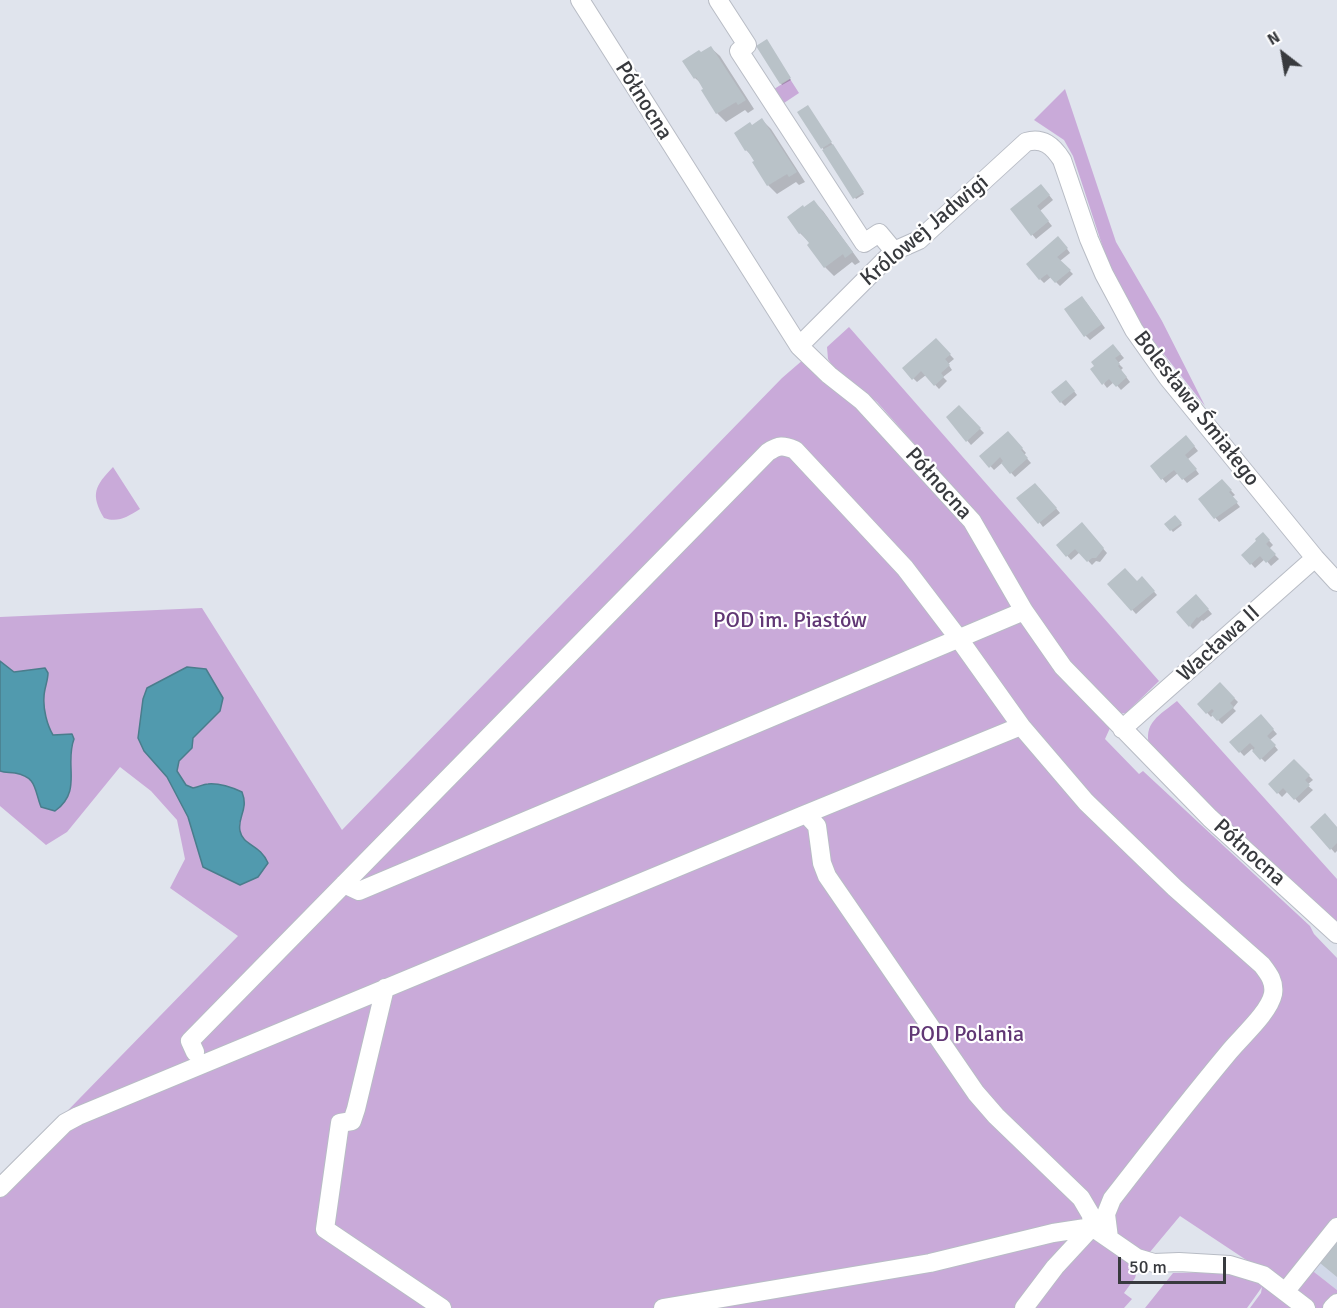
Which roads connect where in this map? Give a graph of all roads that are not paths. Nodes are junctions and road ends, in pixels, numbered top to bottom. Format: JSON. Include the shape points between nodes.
{"nodes":[{"id":1,"x":580,"y":0,"type":"edge"},
{"id":2,"x":718,"y":0,"type":"edge"},
{"id":3,"x":1026,"y":142,"type":"joint"},
{"id":4,"x":894,"y":251,"type":"junction"},
{"id":5,"x":799,"y":346,"type":"junction"},
{"id":6,"x":1315,"y":558,"type":"junction"},
{"id":7,"x":1337,"y":582,"type":"edge"},
{"id":8,"x":1024,"y":611,"type":"junction"},
{"id":9,"x":959,"y":639,"type":"junction"},
{"id":10,"x":1021,"y":726,"type":"junction"},
{"id":11,"x":1122,"y":729,"type":"junction"},
{"id":12,"x":806,"y":814,"type":"junction"},
{"id":13,"x":345,"y":884,"type":"junction"},
{"id":14,"x":1337,"y":934,"type":"edge"},
{"id":15,"x":386,"y":988,"type":"junction"},
{"id":16,"x":195,"y":1052,"type":"dead end"},
{"id":17,"x":0,"y":1188,"type":"edge"},
{"id":18,"x":1092,"y":1227,"type":"junction"},
{"id":19,"x":1337,"y":1227,"type":"edge"},
{"id":20,"x":1109,"y":1238,"type":"junction"},
{"id":21,"x":1285,"y":1292,"type":"junction"},
{"id":22,"x":1337,"y":1303,"type":"edge"},
{"id":23,"x":442,"y":1308,"type":"edge"},
{"id":24,"x":663,"y":1308,"type":"edge"},
{"id":25,"x":1024,"y":1308,"type":"edge"},
{"id":26,"x":1306,"y":1308,"type":"edge"},
{"id":27,"x":1332,"y":1308,"type":"edge"}],
"edges":[{"from":1,"to":5,"type":"street","name":"Północna"},
{"from":2,"to":4,"type":"street","via":[[747,45],[739,51],[864,243],[879,233]]},
{"from":3,"to":4,"type":"street","name":"Królowej Jadwigi","via":[[920,240]]},
{"from":3,"to":6,"type":"street","name":"Bolesława Śmiałego","via":[[1043,141],[1057,152],[1104,274],[1134,330],[1168,378]]},
{"from":4,"to":5,"type":"street","name":"Królowej Jadwigi"},
{"from":5,"to":8,"type":"street","name":"Północna","via":[[862,401],[972,520]]},
{"from":6,"to":7,"type":"street","name":"Bolesława Śmiałego"},
{"from":6,"to":11,"type":"street","name":"Wacława II"},
{"from":8,"to":9,"type":"street"},
{"from":8,"to":11,"type":"street","name":"Północna","via":[[1063,667]]},
{"from":9,"to":10,"type":"street"},
{"from":9,"to":13,"type":"street","via":[[359,891]]},
{"from":9,"to":13,"type":"street","via":[[905,568],[795,450],[777,446]]},
{"from":10,"to":12,"type":"street"},
{"from":10,"to":20,"type":"street","via":[[1086,802],[1174,888],[1262,965],[1273,984],[1266,1009],[1112,1199],[1106,1214]]},
{"from":11,"to":14,"type":"street","name":"Północna","via":[[1210,818]]},
{"from":12,"to":15,"type":"street"},
{"from":12,"to":18,"type":"street","via":[[817,826],[827,876],[976,1093],[1081,1198]]},
{"from":13,"to":16,"type":"street","via":[[190,1041]]},
{"from":15,"to":17,"type":"street","via":[[78,1116],[65,1123]]},
{"from":15,"to":23,"type":"street","via":[[352,1121],[340,1123],[325,1229]]},
{"from":18,"to":20,"type":"street"},
{"from":18,"to":24,"type":"street","via":[[930,1263]]},
{"from":18,"to":25,"type":"street"},
{"from":19,"to":21,"type":"street"},
{"from":20,"to":21,"type":"street","via":[[1137,1258],[1154,1263],[1230,1265],[1263,1275]]},
{"from":21,"to":26,"type":"street"},
{"from":22,"to":27,"type":"street"}]}
